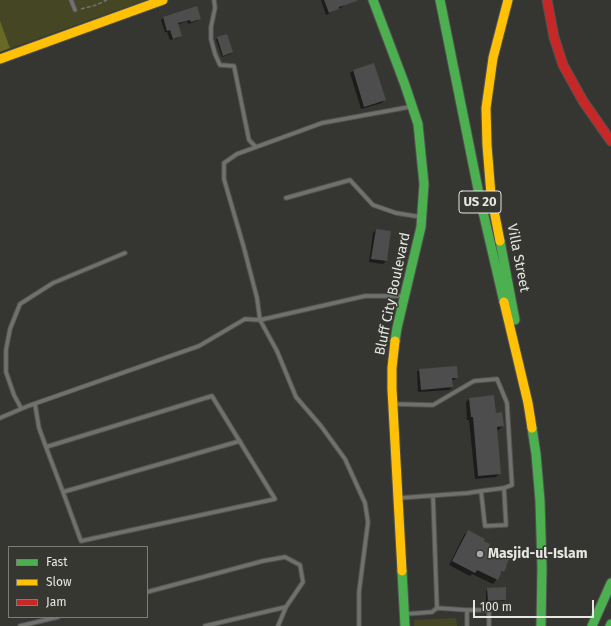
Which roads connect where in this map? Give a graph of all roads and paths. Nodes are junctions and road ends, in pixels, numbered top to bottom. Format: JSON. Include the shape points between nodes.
{"nodes":[{"id":1,"x":71,"y":0,"type":"edge"},
{"id":2,"x":107,"y":0,"type":"edge"},
{"id":3,"x":163,"y":0,"type":"edge"},
{"id":4,"x":214,"y":0,"type":"edge"},
{"id":5,"x":373,"y":0,"type":"edge"},
{"id":6,"x":440,"y":0,"type":"edge"},
{"id":7,"x":508,"y":0,"type":"edge"},
{"id":8,"x":547,"y":0,"type":"edge"},
{"id":9,"x":75,"y":10,"type":"joint"},
{"id":10,"x":0,"y":59,"type":"edge"},
{"id":11,"x":412,"y":106,"type":"junction"},
{"id":12,"x":611,"y":141,"type":"edge"},
{"id":13,"x":256,"y":147,"type":"junction"},
{"id":14,"x":286,"y":198,"type":"dead end"},
{"id":15,"x":422,"y":218,"type":"junction"},
{"id":16,"x":125,"y":253,"type":"dead end"},
{"id":17,"x":405,"y":296,"type":"junction"},
{"id":18,"x":260,"y":320,"type":"junction"},
{"id":19,"x":528,"y":403,"type":"junction"},
{"id":20,"x":35,"y":404,"type":"junction"},
{"id":21,"x":392,"y":404,"type":"junction"},
{"id":22,"x":21,"y":408,"type":"junction"},
{"id":23,"x":0,"y":418,"type":"edge"},
{"id":24,"x":240,"y":441,"type":"junction"},
{"id":25,"x":46,"y":447,"type":"junction"},
{"id":26,"x":504,"y":488,"type":"junction"},
{"id":27,"x":63,"y":492,"type":"junction"},
{"id":28,"x":481,"y":492,"type":"junction"},
{"id":29,"x":433,"y":496,"type":"junction"},
{"id":30,"x":397,"y":498,"type":"junction"},
{"id":31,"x":611,"y":583,"type":"edge"},
{"id":32,"x":148,"y":592,"type":"edge"},
{"id":33,"x":286,"y":607,"type":"junction"},
{"id":34,"x":437,"y":608,"type":"junction"},
{"id":35,"x":467,"y":610,"type":"junction"},
{"id":36,"x":404,"y":614,"type":"junction"},
{"id":37,"x":54,"y":618,"type":"edge"},
{"id":38,"x":20,"y":626,"type":"edge"},
{"id":39,"x":205,"y":626,"type":"edge"},
{"id":40,"x":278,"y":626,"type":"edge"},
{"id":41,"x":359,"y":626,"type":"edge"},
{"id":42,"x":405,"y":626,"type":"edge"},
{"id":43,"x":468,"y":626,"type":"edge"},
{"id":44,"x":489,"y":626,"type":"edge"},
{"id":45,"x":541,"y":626,"type":"edge"},
{"id":46,"x":592,"y":626,"type":"edge"}],
"edges":[{"from":1,"to":9,"type":"lane"},
{"from":2,"to":9,"type":"path"},
{"from":3,"to":10,"type":"main road"},
{"from":4,"to":13,"type":"lane","via":[[211,39],[215,54],[220,65],[234,66],[249,140]]},
{"from":5,"to":11,"type":"main road","name":"Bluff City Boulevard"},
{"from":6,"to":19,"type":"main road","number":"US 20","via":[[480,200]]},
{"from":7,"to":19,"type":"main road","name":"Villa Street","via":[[493,58],[486,108],[487,145],[491,195]]},
{"from":8,"to":12,"type":"main road","via":[[554,37],[563,65],[582,101]]},
{"from":11,"to":13,"type":"lane","via":[[322,123]]},
{"from":11,"to":15,"type":"main road","name":"Bluff City Boulevard","via":[[418,124],[423,165]]},
{"from":13,"to":18,"type":"lane","via":[[237,154],[224,163],[224,179],[257,298]]},
{"from":14,"to":15,"type":"lane","via":[[350,180],[373,205]]},
{"from":15,"to":17,"type":"main road","name":"Bluff City Boulevard"},
{"from":16,"to":22,"type":"lane","via":[[54,283],[20,304],[10,329],[6,350],[6,372]]},
{"from":17,"to":18,"type":"lane","via":[[365,296]]},
{"from":17,"to":21,"type":"main road","name":"Bluff City Boulevard","via":[[394,347]]},
{"from":18,"to":20,"type":"lane","via":[[245,319],[199,346]]},
{"from":18,"to":41,"type":"lane","via":[[277,351],[296,397],[322,426],[345,459],[365,503],[368,522],[359,592]]},
{"from":19,"to":45,"type":"main road","number":"US 20","via":[[540,500]]},
{"from":20,"to":22,"type":"lane"},
{"from":20,"to":25,"type":"lane","via":[[39,428]]},
{"from":21,"to":26,"type":"lane","via":[[433,404],[474,381],[497,380],[507,403],[512,485]]},
{"from":21,"to":30,"type":"main road","name":"Bluff City Boulevard"},
{"from":22,"to":23,"type":"lane"},
{"from":24,"to":25,"type":"lane","via":[[212,396]]},
{"from":24,"to":27,"type":"lane"},
{"from":24,"to":27,"type":"lane","via":[[275,499],[81,540]]},
{"from":25,"to":27,"type":"lane"},
{"from":26,"to":28,"type":"lane"},
{"from":26,"to":28,"type":"lane","via":[[506,526],[485,526]]},
{"from":28,"to":29,"type":"lane"},
{"from":29,"to":30,"type":"lane"},
{"from":29,"to":34,"type":"lane"},
{"from":30,"to":36,"type":"main road","name":"Bluff City Boulevard"},
{"from":31,"to":46,"type":"main road"},
{"from":32,"to":33,"type":"lane","via":[[285,557],[300,565],[303,582]]},
{"from":33,"to":39,"type":"lane"},
{"from":33,"to":40,"type":"lane"},
{"from":34,"to":35,"type":"lane"},
{"from":34,"to":36,"type":"lane","via":[[432,612]]},
{"from":35,"to":43,"type":"lane"},
{"from":35,"to":44,"type":"lane","via":[[489,610]]},
{"from":36,"to":42,"type":"main road","name":"Bluff City Boulevard"},
{"from":37,"to":38,"type":"lane"}]}
